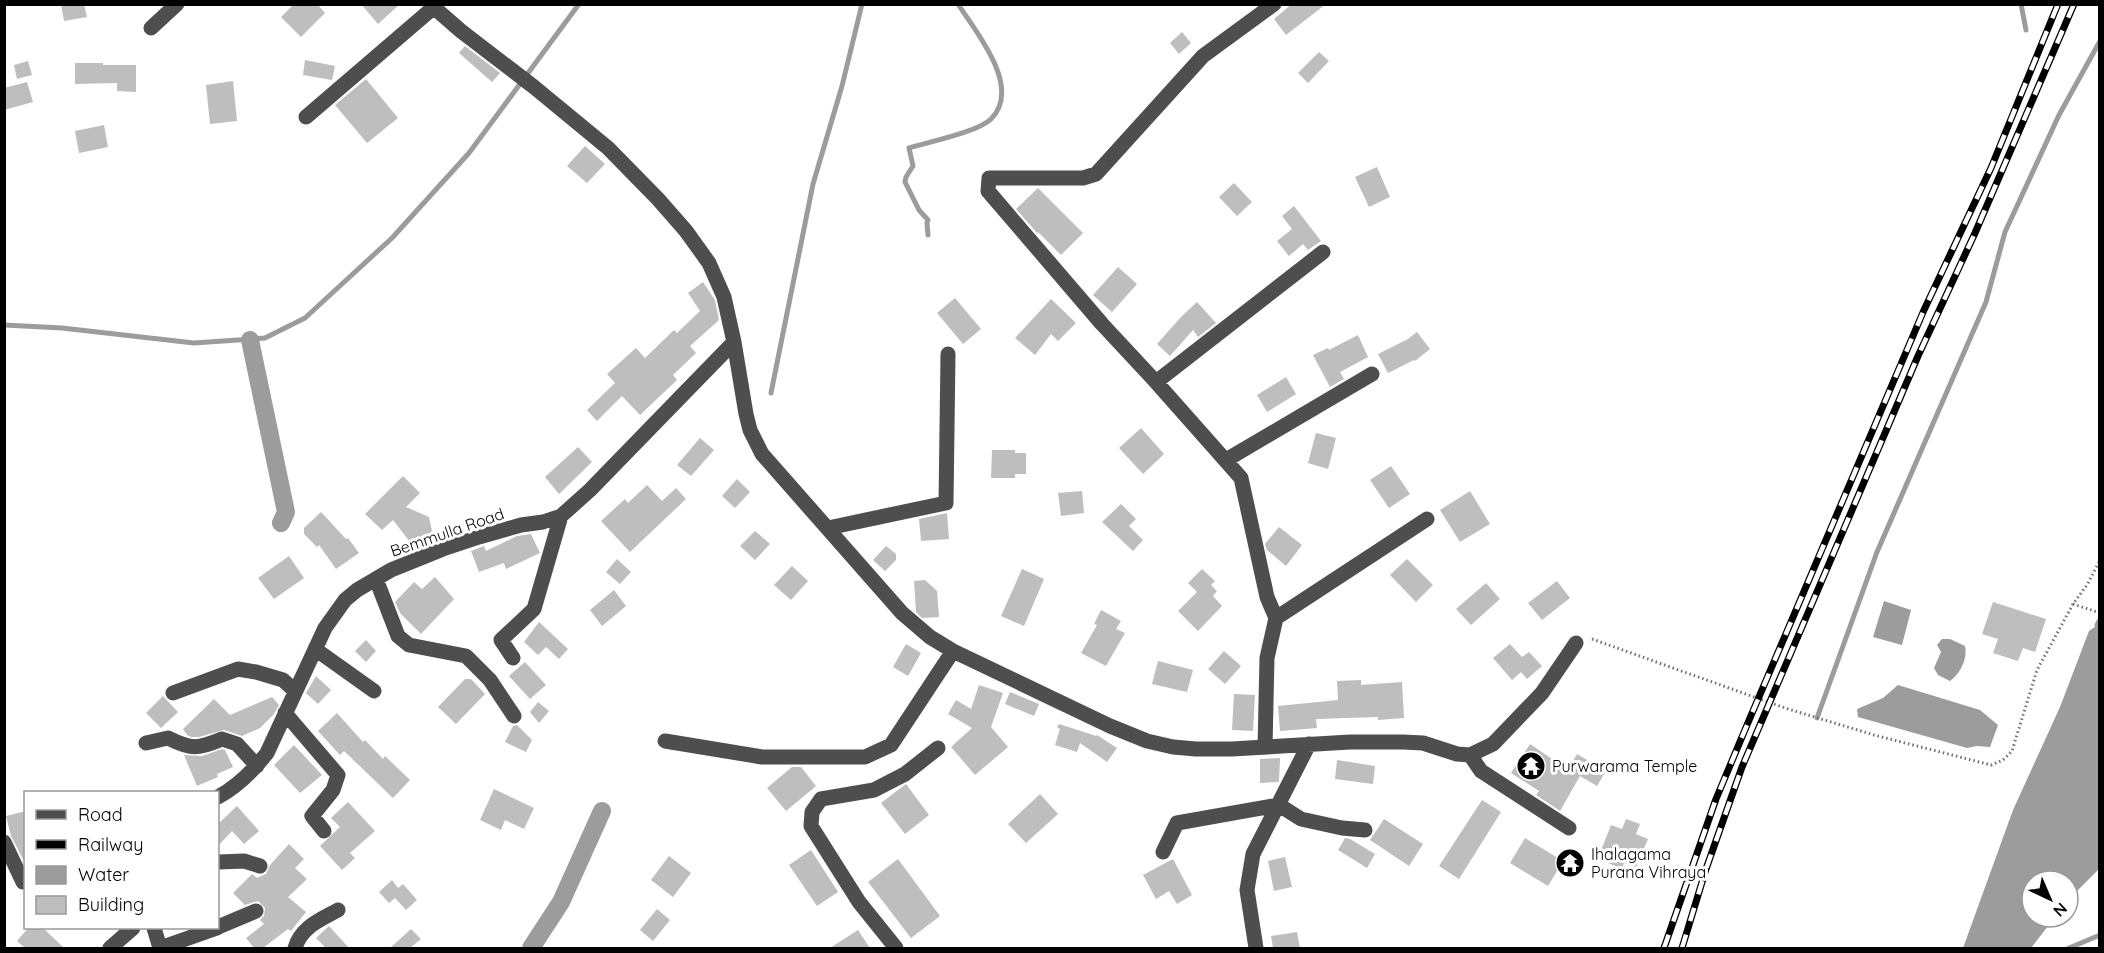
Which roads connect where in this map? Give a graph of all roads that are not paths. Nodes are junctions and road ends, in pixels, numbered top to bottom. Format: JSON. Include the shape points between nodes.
{"nodes":[{"id":1,"x":177,"y":4,"type":"edge"},
{"id":2,"x":1274,"y":4,"type":"edge"},
{"id":3,"x":432,"y":6,"type":"edge"},
{"id":4,"x":151,"y":28,"type":"dead end"},
{"id":5,"x":306,"y":117,"type":"dead end"},
{"id":6,"x":1323,"y":252,"type":"dead end"},
{"id":7,"x":734,"y":342,"type":"junction"},
{"id":8,"x":948,"y":354,"type":"dead end"},
{"id":9,"x":1372,"y":374,"type":"dead end"},
{"id":10,"x":1156,"y":382,"type":"junction"},
{"id":11,"x":1226,"y":460,"type":"junction"},
{"id":12,"x":561,"y":516,"type":"junction"},
{"id":13,"x":1427,"y":519,"type":"dead end"},
{"id":14,"x":828,"y":528,"type":"junction"},
{"id":15,"x":376,"y":579,"type":"junction"},
{"id":16,"x":1275,"y":618,"type":"junction"},
{"id":17,"x":1576,"y":643,"type":"road end"},
{"id":18,"x":315,"y":649,"type":"junction"},
{"id":19,"x":954,"y":651,"type":"junction"},
{"id":20,"x":513,"y":658,"type":"dead end"},
{"id":21,"x":295,"y":691,"type":"junction"},
{"id":22,"x":374,"y":691,"type":"dead end"},
{"id":23,"x":173,"y":693,"type":"dead end"},
{"id":24,"x":285,"y":713,"type":"junction"},
{"id":25,"x":514,"y":716,"type":"dead end"},
{"id":26,"x":665,"y":741,"type":"dead end"},
{"id":27,"x":146,"y":743,"type":"dead end"},
{"id":28,"x":1309,"y":744,"type":"junction"},
{"id":29,"x":1265,"y":747,"type":"junction"},
{"id":30,"x":938,"y":748,"type":"dead end"},
{"id":31,"x":1470,"y":755,"type":"junction"},
{"id":32,"x":257,"y":766,"type":"junction"},
{"id":33,"x":219,"y":796,"type":"edge"},
{"id":34,"x":1279,"y":805,"type":"junction"},
{"id":35,"x":1569,"y":828,"type":"dead end"},
{"id":36,"x":1365,"y":830,"type":"dead end"},
{"id":37,"x":324,"y":831,"type":"dead end"},
{"id":38,"x":4,"y":842,"type":"edge"},
{"id":39,"x":1163,"y":852,"type":"dead end"},
{"id":40,"x":219,"y":862,"type":"edge"},
{"id":41,"x":261,"y":866,"type":"dead end"},
{"id":42,"x":24,"y":882,"type":"edge"},
{"id":43,"x":338,"y":910,"type":"dead end"},
{"id":44,"x":256,"y":911,"type":"dead end"},
{"id":45,"x":219,"y":926,"type":"edge"},
{"id":46,"x":131,"y":929,"type":"edge"},
{"id":47,"x":155,"y":929,"type":"edge"},
{"id":48,"x":212,"y":929,"type":"edge"},
{"id":49,"x":110,"y":948,"type":"edge"},
{"id":50,"x":160,"y":948,"type":"edge"},
{"id":51,"x":295,"y":948,"type":"edge"},
{"id":52,"x":896,"y":948,"type":"edge"},
{"id":53,"x":1256,"y":948,"type":"edge"}],
"edges":[{"from":1,"to":4,"type":"street"},
{"from":2,"to":10,"type":"street","via":[[1203,56],[1096,174],[989,178],[988,190],[1101,324]]},
{"from":3,"to":5,"type":"street"},
{"from":3,"to":7,"type":"street","via":[[608,148],[658,199],[709,263],[724,297]]},
{"from":6,"to":10,"type":"street"},
{"from":7,"to":12,"type":"street","name":"Bemmulla Road"},
{"from":7,"to":14,"type":"street","via":[[750,430],[762,454]]},
{"from":8,"to":14,"type":"street","via":[[946,503]]},
{"from":9,"to":11,"type":"street"},
{"from":10,"to":11,"type":"street"},
{"from":11,"to":16,"type":"street","via":[[1241,478]]},
{"from":12,"to":15,"type":"street","name":"Bemmulla Road","via":[[479,537]]},
{"from":12,"to":20,"type":"street","via":[[534,609],[501,640]]},
{"from":13,"to":16,"type":"street"},
{"from":14,"to":19,"type":"street","via":[[902,613]]},
{"from":15,"to":18,"type":"street","name":"Bemmulla Road","via":[[345,600]]},
{"from":15,"to":25,"type":"street","via":[[398,636],[409,645],[466,656],[490,680]]},
{"from":16,"to":29,"type":"street","via":[[1267,658]]},
{"from":17,"to":31,"type":"street","via":[[1536,700],[1493,744]]},
{"from":18,"to":21,"type":"street","name":"Bemmulla Road"},
{"from":18,"to":22,"type":"street"},
{"from":19,"to":26,"type":"street","via":[[891,745],[865,757],[762,757]]},
{"from":19,"to":29,"type":"street","via":[[1147,741],[1196,749]]},
{"from":21,"to":23,"type":"street","via":[[282,680],[238,669]]},
{"from":21,"to":24,"type":"street","name":"Bemmulla Road"},
{"from":24,"to":32,"type":"street","name":"Bemmulla Road"},
{"from":24,"to":37,"type":"street","via":[[338,775],[333,790],[312,816]]},
{"from":27,"to":32,"type":"street","via":[[168,738],[184,746],[202,748],[222,739],[237,744]]},
{"from":28,"to":29,"type":"street"},
{"from":28,"to":31,"type":"street","via":[[1423,743]]},
{"from":28,"to":34,"type":"street"},
{"from":30,"to":52,"type":"street","via":[[905,774],[874,790],[821,799],[812,812],[811,826],[822,846]]},
{"from":31,"to":35,"type":"street","via":[[1481,771]]},
{"from":32,"to":33,"type":"street","name":"Bemmulla Road"},
{"from":34,"to":36,"type":"street","via":[[1301,819]]},
{"from":34,"to":39,"type":"street","via":[[1177,823]]},
{"from":34,"to":53,"type":"street","via":[[1253,854],[1249,871],[1247,890]]},
{"from":38,"to":42,"type":"street"},
{"from":40,"to":41,"type":"street","via":[[244,861]]},
{"from":43,"to":51,"type":"street","via":[[308,927],[298,937]]},
{"from":44,"to":45,"type":"street"},
{"from":46,"to":49,"type":"street"},
{"from":47,"to":50,"type":"street"},
{"from":48,"to":50,"type":"street"}]}
